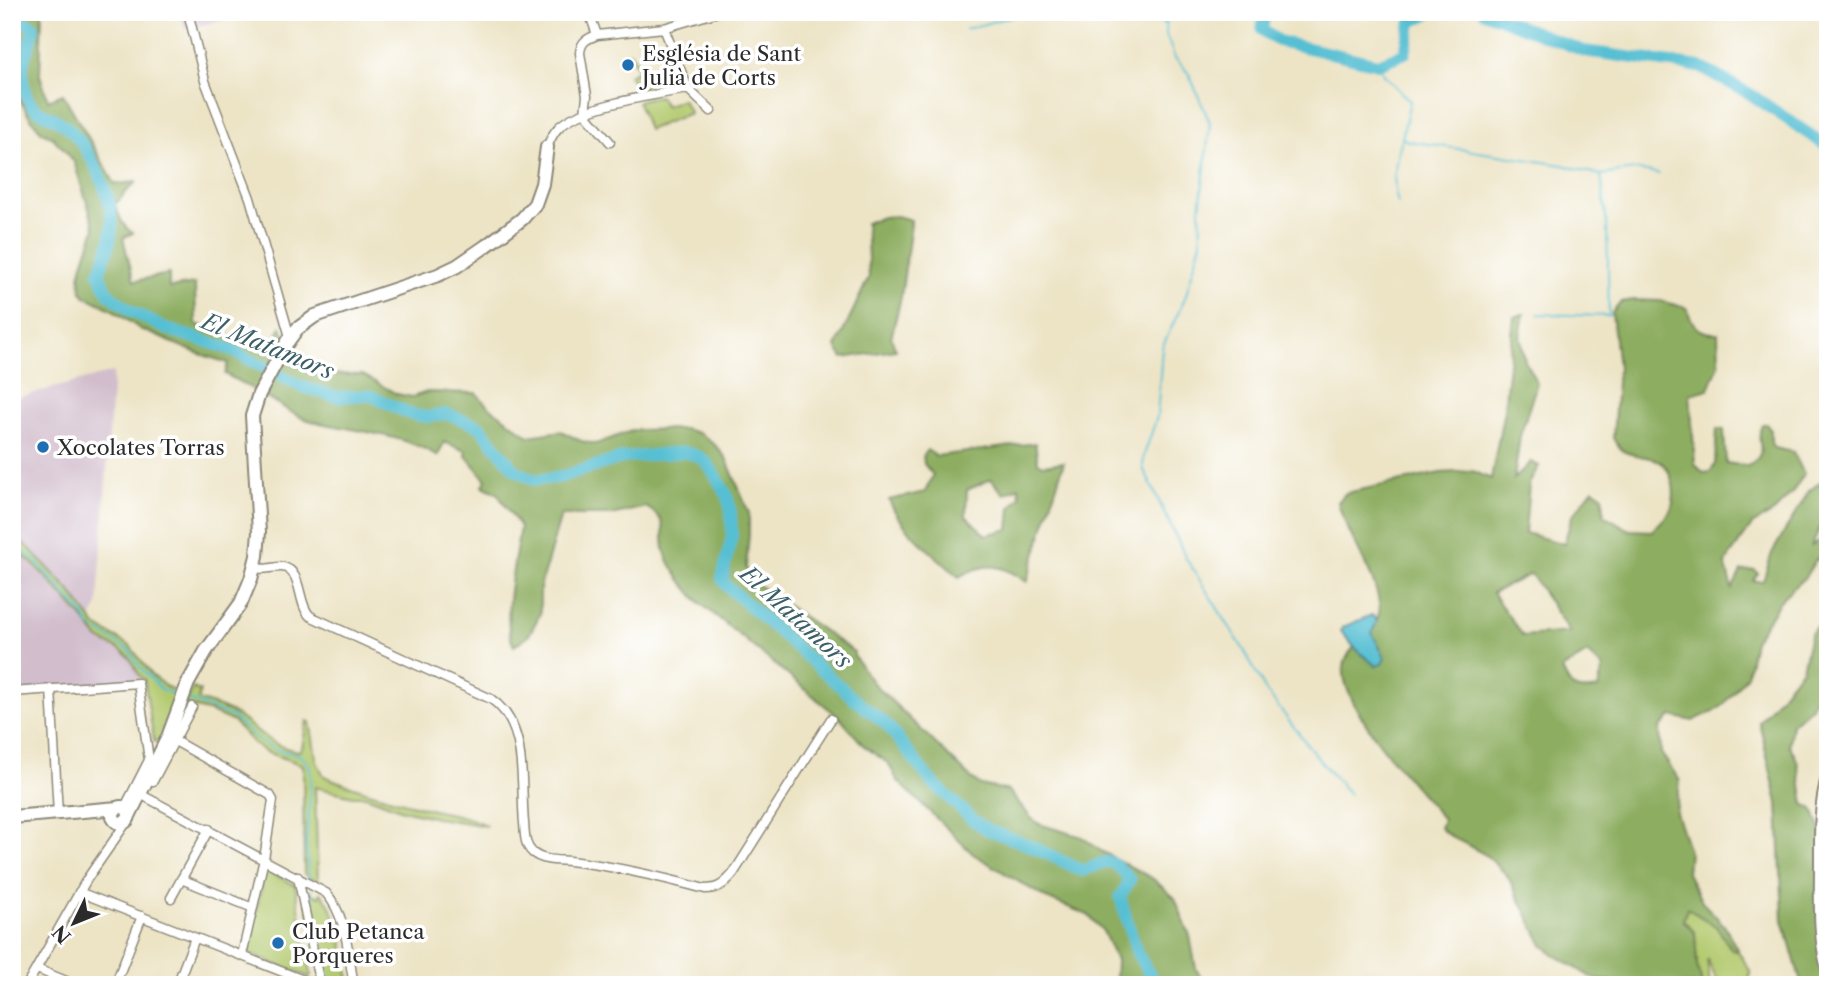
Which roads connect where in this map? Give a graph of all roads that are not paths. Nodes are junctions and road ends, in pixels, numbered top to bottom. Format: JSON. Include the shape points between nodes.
{"nodes":[{"id":1,"x":188,"y":12,"type":"edge"},
{"id":2,"x":589,"y":12,"type":"edge"},
{"id":3,"x":718,"y":12,"type":"edge"},
{"id":4,"x":664,"y":28,"type":"junction"},
{"id":5,"x":597,"y":35,"type":"junction"},
{"id":6,"x":688,"y":89,"type":"junction"},
{"id":7,"x":711,"y":111,"type":"dead end"},
{"id":8,"x":585,"y":113,"type":"junction"},
{"id":9,"x":610,"y":142,"type":"dead end"},
{"id":10,"x":547,"y":147,"type":"joint"},
{"id":11,"x":283,"y":313,"type":"junction"},
{"id":12,"x":306,"y":322,"type":"junction"},
{"id":13,"x":288,"y":341,"type":"junction"},
{"id":14,"x":255,"y":568,"type":"junction"},
{"id":15,"x":51,"y":689,"type":"junction"},
{"id":16,"x":12,"y":692,"type":"edge"},
{"id":17,"x":831,"y":719,"type":"dead end"},
{"id":18,"x":171,"y":738,"type":"junction"},
{"id":19,"x":1828,"y":778,"type":"edge"},
{"id":20,"x":141,"y":796,"type":"junction"},
{"id":21,"x":58,"y":814,"type":"junction"},
{"id":22,"x":12,"y":817,"type":"edge"},
{"id":23,"x":122,"y":817,"type":"junction"},
{"id":24,"x":209,"y":829,"type":"junction"},
{"id":25,"x":264,"y":859,"type":"junction"},
{"id":26,"x":298,"y":877,"type":"junction"},
{"id":27,"x":181,"y":879,"type":"junction"},
{"id":28,"x":79,"y":892,"type":"junction"},
{"id":29,"x":170,"y":898,"type":"dead end"},
{"id":30,"x":253,"y":908,"type":"junction"},
{"id":31,"x":142,"y":916,"type":"junction"},
{"id":32,"x":195,"y":937,"type":"junction"},
{"id":33,"x":242,"y":955,"type":"junction"},
{"id":34,"x":37,"y":969,"type":"junction"},
{"id":35,"x":1828,"y":969,"type":"edge"},
{"id":36,"x":27,"y":985,"type":"edge"},
{"id":37,"x":76,"y":985,"type":"edge"},
{"id":38,"x":115,"y":985,"type":"edge"},
{"id":39,"x":177,"y":985,"type":"edge"},
{"id":40,"x":318,"y":985,"type":"edge"},
{"id":41,"x":354,"y":985,"type":"edge"}],
"edges":[{"from":1,"to":11,"type":"street","via":[[205,81],[250,198]]},
{"from":2,"to":5,"type":"street"},
{"from":3,"to":4,"type":"street"},
{"from":4,"to":5,"type":"street"},
{"from":4,"to":6,"type":"street"},
{"from":5,"to":8,"type":"street","via":[[581,47]]},
{"from":6,"to":7,"type":"street"},
{"from":6,"to":8,"type":"street"},
{"from":8,"to":9,"type":"street"},
{"from":8,"to":10,"type":"street","via":[[559,126]]},
{"from":10,"to":12,"type":"street","via":[[535,204],[486,246],[438,275],[329,310]]},
{"from":11,"to":12,"type":"street"},
{"from":11,"to":13,"type":"street"},
{"from":12,"to":13,"type":"street"},
{"from":13,"to":14,"type":"street","via":[[259,394],[251,421],[259,532]]},
{"from":14,"to":17,"type":"street","via":[[288,569],[295,575],[310,616],[502,707],[512,720],[519,750],[525,840],[533,853],[546,859],[716,889],[733,874]]},
{"from":14,"to":18,"type":"street","via":[[241,603],[200,661],[184,693],[185,707]]},
{"from":15,"to":16,"type":"street"},
{"from":15,"to":21,"type":"street"},
{"from":15,"to":23,"type":"street","via":[[138,683],[149,760]]},
{"from":18,"to":20,"type":"street"},
{"from":18,"to":25,"type":"street","via":[[270,795]]},
{"from":19,"to":35,"type":"street","via":[[1822,812],[1821,878],[1822,939]]},
{"from":20,"to":23,"type":"street"},
{"from":20,"to":24,"type":"street"},
{"from":21,"to":22,"type":"street"},
{"from":21,"to":23,"type":"street","via":[[95,811]]},
{"from":23,"to":28,"type":"street"},
{"from":24,"to":25,"type":"street"},
{"from":24,"to":27,"type":"street"},
{"from":25,"to":26,"type":"street"},
{"from":25,"to":30,"type":"street"},
{"from":26,"to":40,"type":"street"},
{"from":26,"to":41,"type":"street","via":[[326,893],[338,910]]},
{"from":27,"to":29,"type":"street"},
{"from":27,"to":30,"type":"street"},
{"from":28,"to":31,"type":"street"},
{"from":28,"to":34,"type":"street"},
{"from":30,"to":33,"type":"street"},
{"from":31,"to":32,"type":"street"},
{"from":31,"to":38,"type":"street"},
{"from":32,"to":33,"type":"street"},
{"from":32,"to":39,"type":"street"},
{"from":33,"to":40,"type":"street"},
{"from":34,"to":36,"type":"street"},
{"from":34,"to":37,"type":"street"}]}
